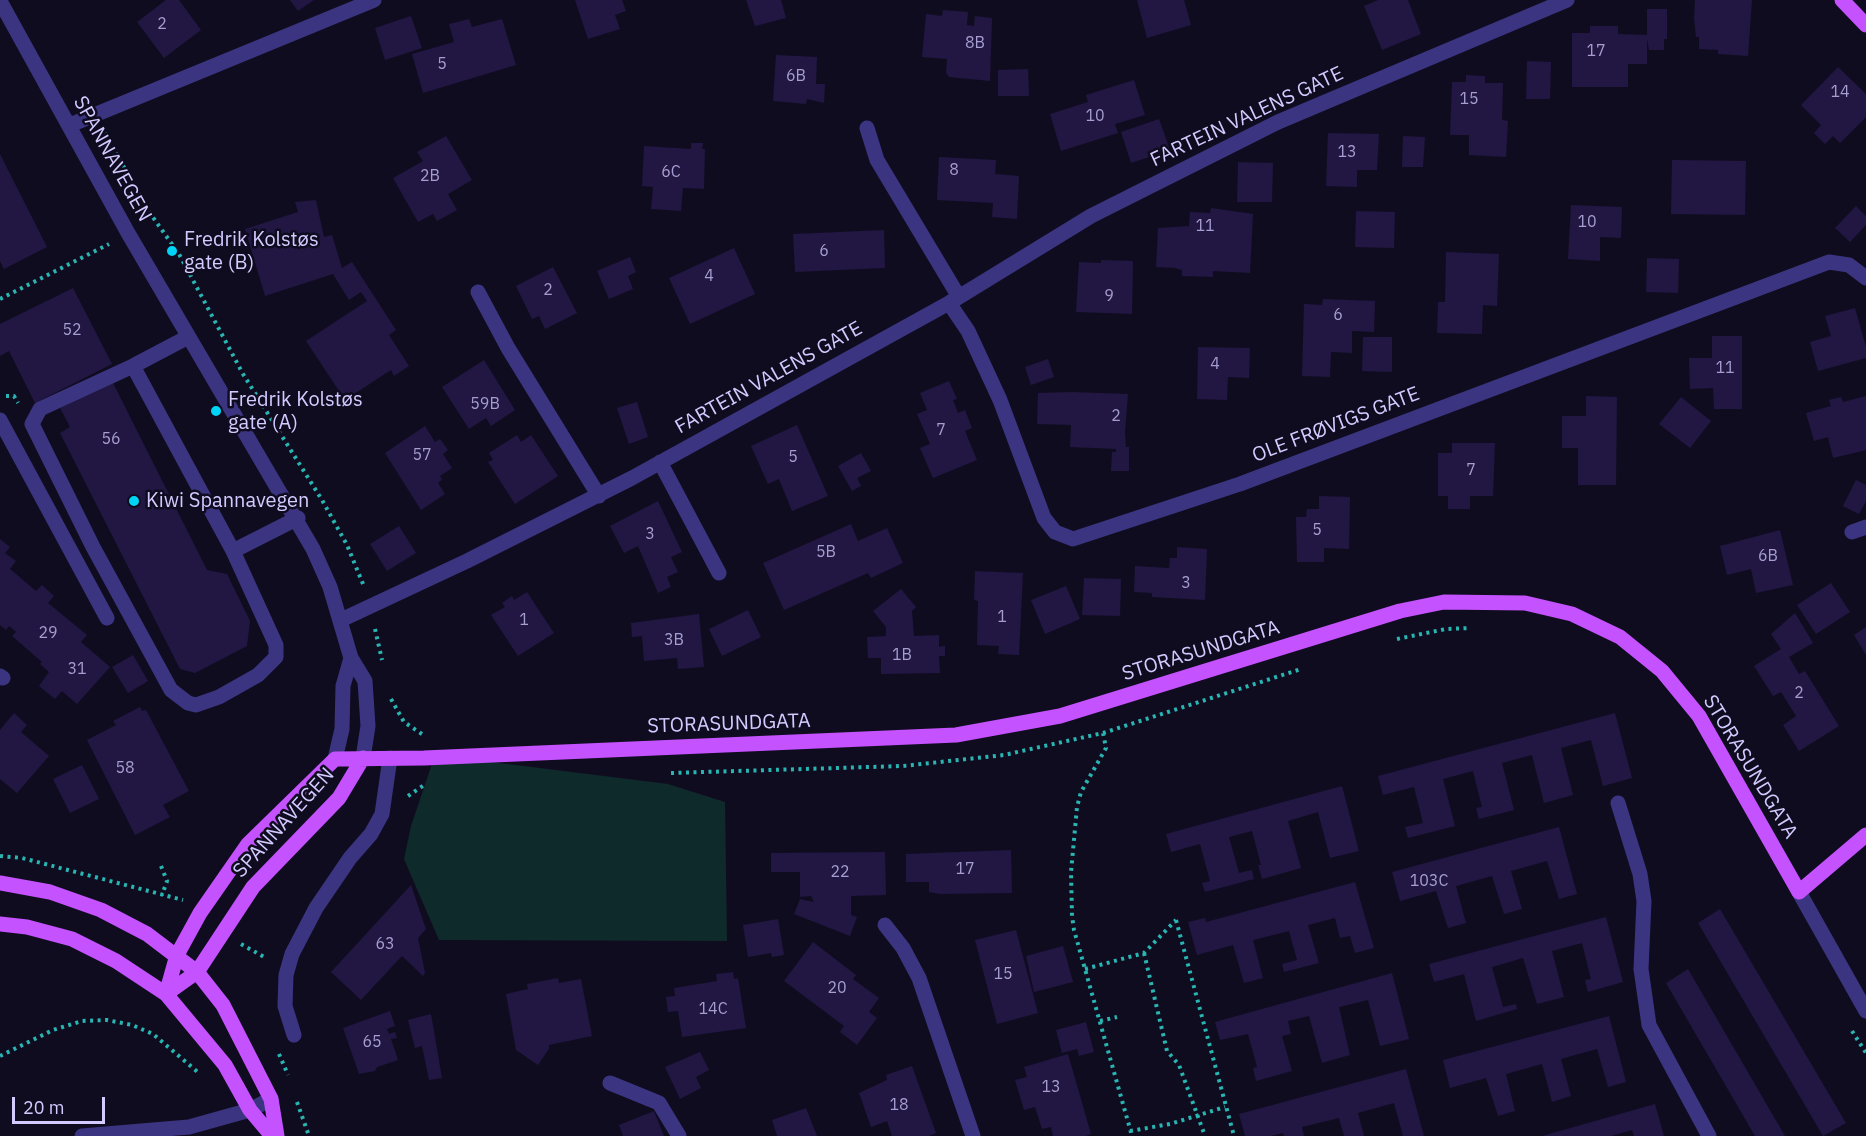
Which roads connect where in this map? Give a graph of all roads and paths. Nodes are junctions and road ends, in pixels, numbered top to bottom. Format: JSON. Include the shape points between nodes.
{"nodes":[{"id":1,"x":374,"y":0,"type":"edge"},
{"id":2,"x":1567,"y":0,"type":"edge"},
{"id":3,"x":1842,"y":0,"type":"edge"},
{"id":4,"x":0,"y":1,"type":"edge"},
{"id":5,"x":1866,"y":25,"type":"edge"},
{"id":6,"x":95,"y":115,"type":"junction"},
{"id":7,"x":69,"y":125,"type":"junction"},
{"id":8,"x":867,"y":128,"type":"dead end"},
{"id":9,"x":128,"y":233,"type":"junction"},
{"id":10,"x":1866,"y":278,"type":"edge"},
{"id":11,"x":478,"y":292,"type":"dead end"},
{"id":12,"x":0,"y":299,"type":"edge"},
{"id":13,"x":954,"y":300,"type":"junction"},
{"id":14,"x":188,"y":337,"type":"junction"},
{"id":15,"x":133,"y":366,"type":"junction"},
{"id":16,"x":0,"y":420,"type":"edge"},
{"id":17,"x":660,"y":462,"type":"junction"},
{"id":18,"x":599,"y":496,"type":"junction"},
{"id":19,"x":297,"y":518,"type":"junction"},
{"id":20,"x":233,"y":551,"type":"junction"},
{"id":21,"x":719,"y":573,"type":"dead end"},
{"id":22,"x":370,"y":604,"type":"junction"},
{"id":23,"x":107,"y":618,"type":"dead end"},
{"id":24,"x":341,"y":620,"type":"junction"},
{"id":25,"x":1475,"y":628,"type":"dead end"},
{"id":26,"x":1389,"y":641,"type":"dead end"},
{"id":27,"x":351,"y":658,"type":"junction"},
{"id":28,"x":382,"y":663,"type":"dead end"},
{"id":29,"x":1302,"y":668,"type":"dead end"},
{"id":30,"x":389,"y":692,"type":"dead end"},
{"id":31,"x":1103,"y":733,"type":"junction"},
{"id":32,"x":422,"y":734,"type":"dead end"},
{"id":33,"x":363,"y":758,"type":"junction"},
{"id":34,"x":390,"y":758,"type":"junction"},
{"id":35,"x":335,"y":759,"type":"junction"},
{"id":36,"x":668,"y":773,"type":"dead end"},
{"id":37,"x":1618,"y":803,"type":"dead end"},
{"id":38,"x":1866,"y":836,"type":"edge"},
{"id":39,"x":0,"y":856,"type":"edge"},
{"id":40,"x":160,"y":866,"type":"dead end"},
{"id":41,"x":0,"y":883,"type":"edge"},
{"id":42,"x":1799,"y":892,"type":"junction"},
{"id":43,"x":162,"y":894,"type":"junction"},
{"id":44,"x":188,"y":905,"type":"dead end"},
{"id":45,"x":0,"y":924,"type":"edge"},
{"id":46,"x":885,"y":926,"type":"dead end"},
{"id":47,"x":236,"y":939,"type":"dead end"},
{"id":48,"x":1144,"y":953,"type":"junction"},
{"id":49,"x":177,"y":955,"type":"junction"},
{"id":50,"x":264,"y":957,"type":"dead end"},
{"id":51,"x":1085,"y":969,"type":"junction"},
{"id":52,"x":197,"y":972,"type":"junction"},
{"id":53,"x":165,"y":994,"type":"junction"},
{"id":54,"x":1866,"y":1011,"type":"edge"},
{"id":55,"x":1117,"y":1017,"type":"dead end"},
{"id":56,"x":1100,"y":1021,"type":"junction"},
{"id":57,"x":1849,"y":1026,"type":"dead end"},
{"id":58,"x":294,"y":1035,"type":"dead end"},
{"id":59,"x":1866,"y":1053,"type":"edge"},
{"id":60,"x":0,"y":1056,"type":"edge"},
{"id":61,"x":204,"y":1078,"type":"dead end"},
{"id":62,"x":610,"y":1083,"type":"dead end"},
{"id":63,"x":272,"y":1099,"type":"junction"},
{"id":64,"x":1226,"y":1107,"type":"junction"},
{"id":65,"x":250,"y":1110,"type":"junction"},
{"id":66,"x":1196,"y":1114,"type":"junction"},
{"id":67,"x":1131,"y":1133,"type":"edge"},
{"id":68,"x":82,"y":1136,"type":"edge"},
{"id":69,"x":272,"y":1136,"type":"edge"},
{"id":70,"x":277,"y":1136,"type":"edge"},
{"id":71,"x":679,"y":1136,"type":"edge"},
{"id":72,"x":973,"y":1136,"type":"edge"},
{"id":73,"x":1205,"y":1136,"type":"edge"},
{"id":74,"x":1233,"y":1136,"type":"edge"},
{"id":75,"x":1709,"y":1136,"type":"edge"}],
"edges":[{"from":1,"to":6,"type":"street"},
{"from":2,"to":13,"type":"street","name":"FARTEIN VALENS GATE","via":[[1278,122],[1091,216]]},
{"from":3,"to":5,"type":"main road"},
{"from":4,"to":7,"type":"street","name":"SPANNAVEGEN"},
{"from":6,"to":7,"type":"street"},
{"from":6,"to":22,"type":"path","via":[[147,209],[179,254],[243,374],[347,545]]},
{"from":7,"to":9,"type":"street","name":"SPANNAVEGEN"},
{"from":8,"to":13,"type":"street","via":[[877,160]]},
{"from":9,"to":12,"type":"path"},
{"from":9,"to":14,"type":"street","name":"SPANNAVEGEN"},
{"from":10,"to":13,"type":"street","name":"OLE FRØVIGS GATE","via":[[1849,265],[1829,262],[1240,484],[1072,539],[1055,532],[1044,518],[1000,400]]},
{"from":11,"to":18,"type":"street"},
{"from":13,"to":17,"type":"street","name":"FARTEIN VALENS GATE"},
{"from":14,"to":15,"type":"street"},
{"from":14,"to":19,"type":"street","name":"SPANNAVEGEN"},
{"from":15,"to":20,"type":"street"},
{"from":15,"to":20,"type":"street","via":[[40,409],[32,424],[171,690],[188,703],[196,705],[219,697],[258,675],[276,657],[276,645]]},
{"from":16,"to":23,"type":"street"},
{"from":17,"to":18,"type":"street","name":"FARTEIN VALENS GATE"},
{"from":17,"to":21,"type":"street"},
{"from":18,"to":22,"type":"street","name":"FARTEIN VALENS GATE"},
{"from":19,"to":20,"type":"street"},
{"from":19,"to":24,"type":"street","name":"SPANNAVEGEN"},
{"from":22,"to":24,"type":"street","name":"FARTEIN VALENS GATE"},
{"from":22,"to":28,"type":"path"},
{"from":24,"to":27,"type":"street","name":"SPANNAVEGEN"},
{"from":25,"to":26,"type":"path","via":[[1446,629]]},
{"from":27,"to":33,"type":"street","name":"SPANNAVEGEN","via":[[365,681],[368,726]]},
{"from":27,"to":35,"type":"street","name":"SPANNAVEGEN","via":[[343,686],[342,729]]},
{"from":29,"to":31,"type":"path"},
{"from":30,"to":32,"type":"path","via":[[404,722]]},
{"from":31,"to":36,"type":"path","via":[[1004,755],[951,762]]},
{"from":31,"to":51,"type":"path","via":[[1106,748],[1082,792],[1074,822],[1072,916]]},
{"from":33,"to":34,"type":"main road","name":"STORASUNDGATA"},
{"from":33,"to":35,"type":"main road","name":"STORASUNDGATA"},
{"from":33,"to":52,"type":"main road","name":"SPANNAVEGEN","via":[[339,798],[253,887]]},
{"from":34,"to":42,"type":"main road","name":"STORASUNDGATA","via":[[956,735],[1060,716],[1400,611],[1444,602],[1525,603],[1572,614],[1620,637],[1662,671],[1699,716]]},
{"from":34,"to":58,"type":"street","via":[[382,814],[316,908],[292,954],[286,975],[285,1006]]},
{"from":35,"to":49,"type":"main road","name":"SPANNAVEGEN","via":[[248,844],[200,913]]},
{"from":37,"to":75,"type":"street","via":[[1640,874],[1644,901],[1642,994],[1649,1025]]},
{"from":38,"to":42,"type":"main road"},
{"from":39,"to":43,"type":"path","via":[[22,858]]},
{"from":40,"to":43,"type":"path","via":[[166,881]]},
{"from":41,"to":49,"type":"main road","via":[[50,892],[101,910]]},
{"from":42,"to":54,"type":"street","name":"STORASUNDGATA"},
{"from":43,"to":44,"type":"path"},
{"from":45,"to":53,"type":"main road","via":[[72,939],[116,961]]},
{"from":46,"to":72,"type":"street","via":[[920,978]]},
{"from":47,"to":50,"type":"path"},
{"from":48,"to":51,"type":"path"},
{"from":48,"to":64,"type":"path","via":[[1176,920]]},
{"from":48,"to":66,"type":"path","via":[[1167,1051],[1179,1065]]},
{"from":49,"to":52,"type":"main road"},
{"from":49,"to":53,"type":"main road","name":"SPANNAVEGEN"},
{"from":51,"to":56,"type":"path"},
{"from":52,"to":53,"type":"main road","name":"SPANNAVEGEN"},
{"from":52,"to":63,"type":"main road","via":[[223,1005]]},
{"from":53,"to":65,"type":"main road","via":[[225,1065]]},
{"from":55,"to":56,"type":"path"},
{"from":56,"to":67,"type":"path"},
{"from":57,"to":59,"type":"path"},
{"from":60,"to":61,"type":"path","via":[[53,1030],[82,1021],[107,1020],[132,1024],[153,1034]]},
{"from":62,"to":71,"type":"street","via":[[659,1103]]},
{"from":63,"to":65,"type":"street"},
{"from":63,"to":70,"type":"main road"},
{"from":64,"to":66,"type":"path"},
{"from":64,"to":74,"type":"path"},
{"from":65,"to":68,"type":"street","via":[[189,1127]]},
{"from":65,"to":69,"type":"main road"},
{"from":66,"to":67,"type":"path"},
{"from":66,"to":73,"type":"path"}]}
